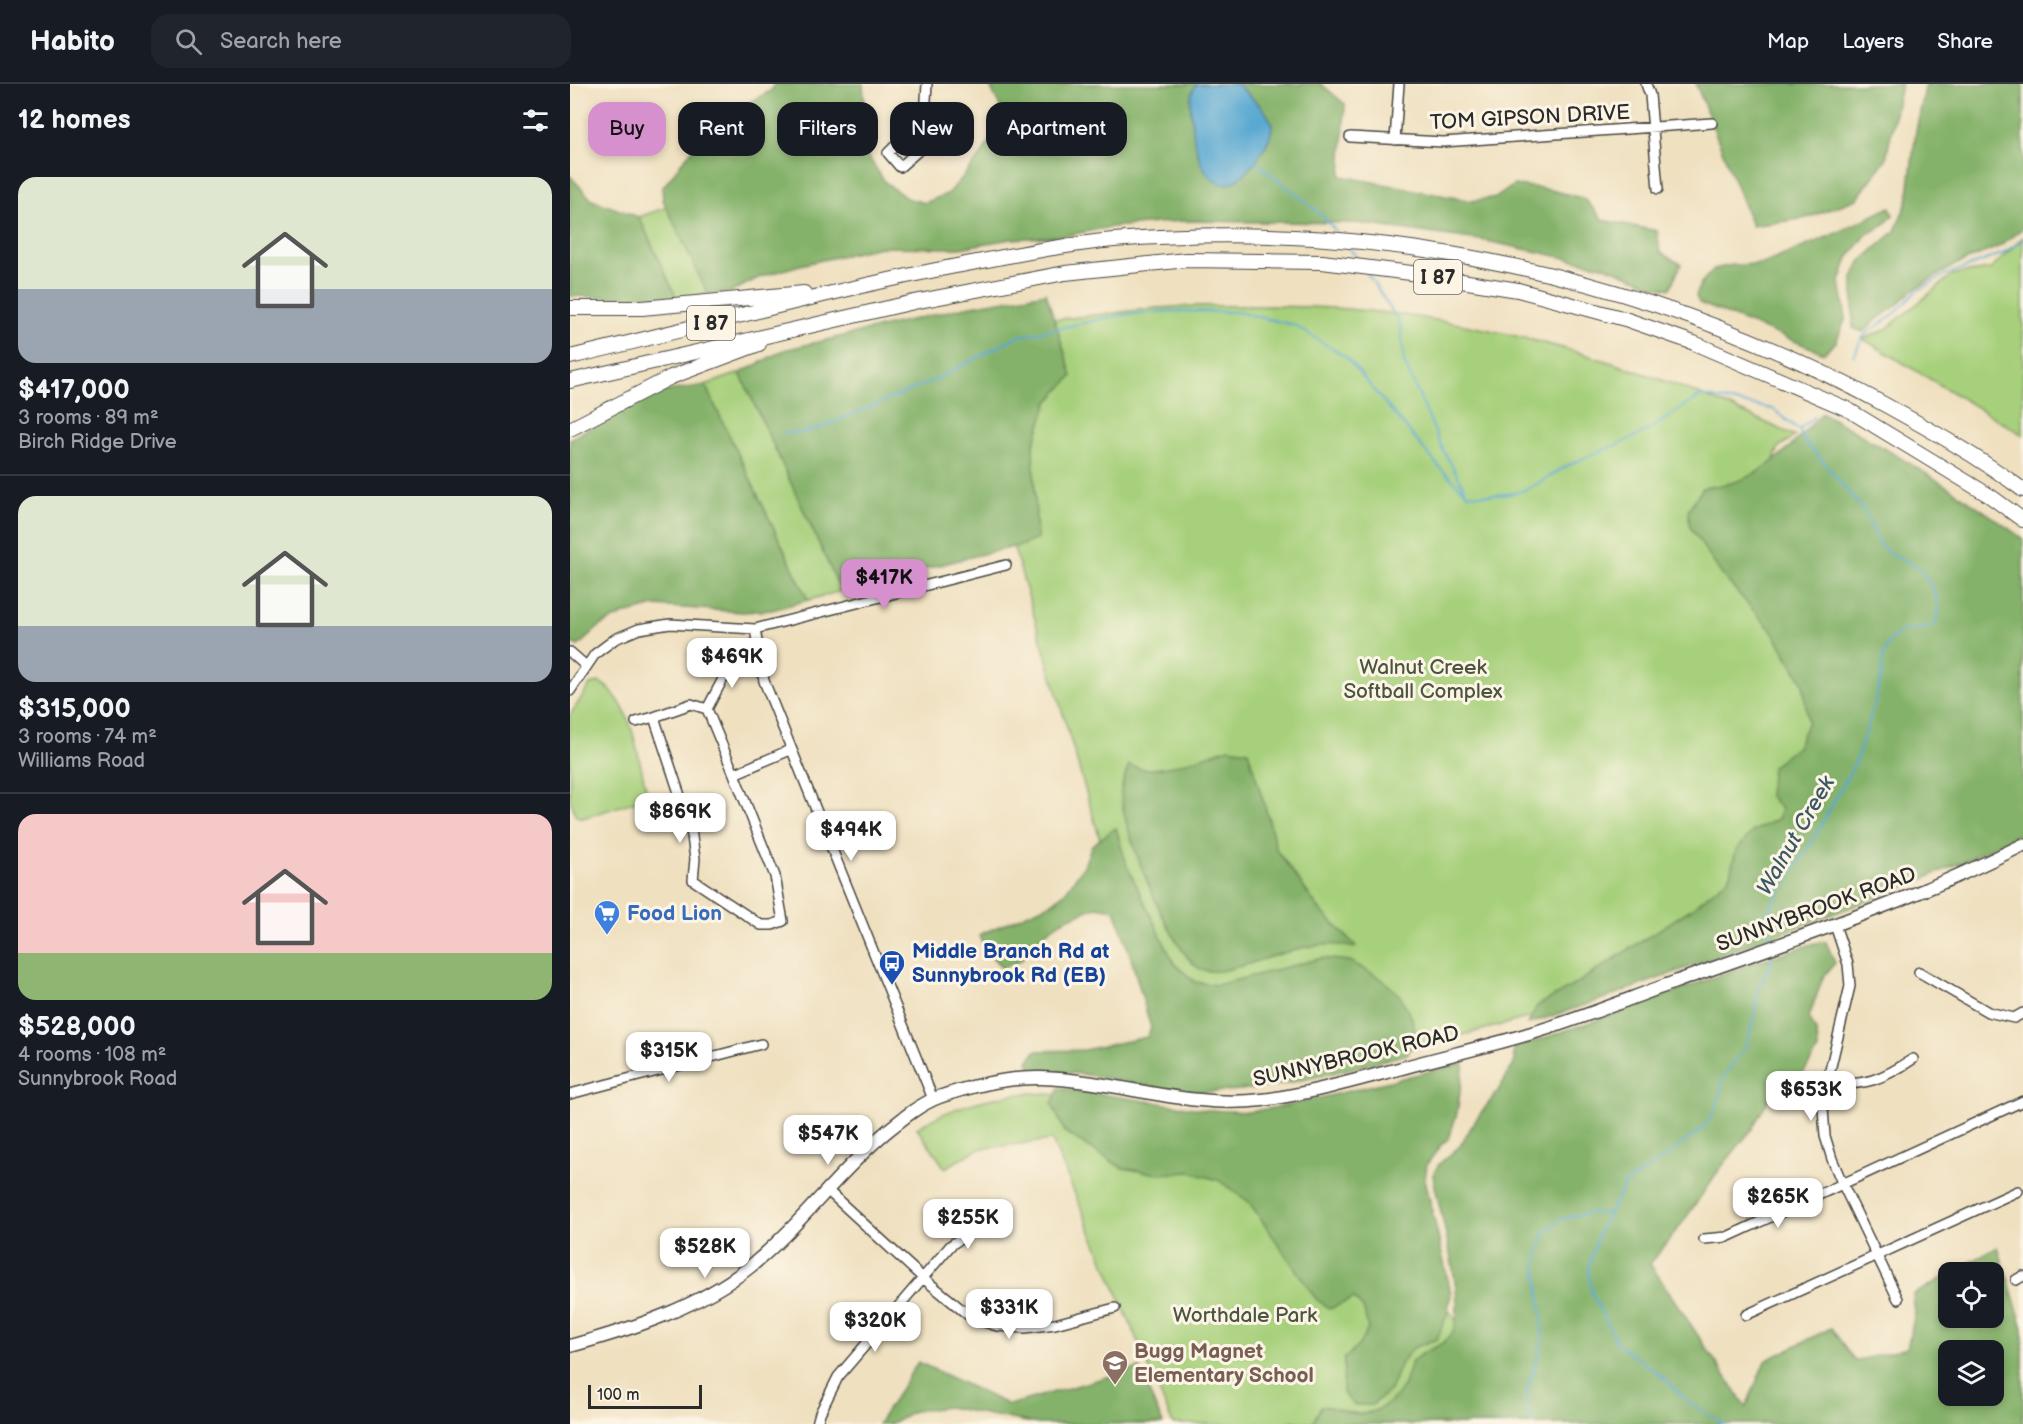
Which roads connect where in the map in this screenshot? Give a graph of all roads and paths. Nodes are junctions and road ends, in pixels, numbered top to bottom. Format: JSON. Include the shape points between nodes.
{"nodes":[{"id":1,"x":927,"y":84,"type":"edge"},
{"id":2,"x":1398,"y":84,"type":"edge"},
{"id":3,"x":1646,"y":84,"type":"edge"},
{"id":4,"x":926,"y":102,"type":"edge"},
{"id":5,"x":922,"y":119,"type":"joint"},
{"id":6,"x":1712,"y":123,"type":"dead end"},
{"id":7,"x":1654,"y":127,"type":"junction"},
{"id":8,"x":1350,"y":137,"type":"dead end"},
{"id":9,"x":1395,"y":140,"type":"junction"},
{"id":10,"x":1658,"y":189,"type":"dead end"},
{"id":11,"x":851,"y":289,"type":"junction"},
{"id":12,"x":570,"y":308,"type":"edge"},
{"id":13,"x":806,"y":326,"type":"junction"},
{"id":14,"x":570,"y":357,"type":"edge"},
{"id":15,"x":570,"y":381,"type":"edge"},
{"id":16,"x":570,"y":429,"type":"edge"},
{"id":17,"x":2023,"y":490,"type":"edge"},
{"id":18,"x":2023,"y":520,"type":"edge"},
{"id":19,"x":1006,"y":565,"type":"dead end"},
{"id":20,"x":755,"y":629,"type":"junction"},
{"id":21,"x":570,"y":652,"type":"edge"},
{"id":22,"x":725,"y":662,"type":"dead end"},
{"id":23,"x":586,"y":666,"type":"junction"},
{"id":24,"x":570,"y":691,"type":"edge"},
{"id":25,"x":707,"y":709,"type":"junction"},
{"id":26,"x":654,"y":717,"type":"junction"},
{"id":27,"x":636,"y":722,"type":"dead end"},
{"id":28,"x":790,"y":750,"type":"junction"},
{"id":29,"x":734,"y":774,"type":"junction"},
{"id":30,"x":2022,"y":849,"type":"edge"},
{"id":31,"x":1835,"y":925,"type":"junction"},
{"id":32,"x":1919,"y":972,"type":"dead end"},
{"id":33,"x":2023,"y":1013,"type":"edge"},
{"id":34,"x":762,"y":1044,"type":"dead end"},
{"id":35,"x":1913,"y":1059,"type":"dead end"},
{"id":36,"x":1827,"y":1083,"type":"junction"},
{"id":37,"x":570,"y":1094,"type":"edge"},
{"id":38,"x":933,"y":1099,"type":"junction"},
{"id":39,"x":2023,"y":1101,"type":"edge"},
{"id":40,"x":1843,"y":1185,"type":"junction"},
{"id":41,"x":827,"y":1190,"type":"junction"},
{"id":42,"x":2018,"y":1191,"type":"dead end"},
{"id":43,"x":1006,"y":1212,"type":"dead end"},
{"id":44,"x":1704,"y":1239,"type":"dead end"},
{"id":45,"x":1877,"y":1256,"type":"junction"},
{"id":46,"x":923,"y":1278,"type":"junction"},
{"id":47,"x":1898,"y":1299,"type":"dead end"},
{"id":48,"x":1115,"y":1308,"type":"dead end"},
{"id":49,"x":1746,"y":1316,"type":"dead end"},
{"id":50,"x":570,"y":1346,"type":"edge"},
{"id":51,"x":817,"y":1424,"type":"edge"}],
"edges":[{"from":1,"to":4,"type":"street"},
{"from":2,"to":9,"type":"street"},
{"from":3,"to":7,"type":"street"},
{"from":5,"to":5,"type":"street","via":[[936,135],[900,167],[888,153]]},
{"from":6,"to":7,"type":"street","name":"TOM GIPSON DRIVE"},
{"from":7,"to":9,"type":"street","name":"TOM GIPSON DRIVE","via":[[1443,142]]},
{"from":7,"to":10,"type":"street"},
{"from":8,"to":9,"type":"street","name":"TOM GIPSON DRIVE"},
{"from":11,"to":12,"type":"highway","via":[[642,308]]},
{"from":11,"to":14,"type":"highway","number":"I 87"},
{"from":11,"to":17,"type":"highway","number":"I 87","via":[[1052,249],[1115,240],[1181,237],[1310,238],[1386,244],[1495,261],[1564,277],[1699,319],[1776,351],[1932,431]]},
{"from":13,"to":15,"type":"highway","number":"I 87"},
{"from":13,"to":16,"type":"highway","via":[[671,377]]},
{"from":13,"to":18,"type":"highway","number":"I 87","via":[[1065,273],[1175,261],[1322,262],[1518,290],[1694,342],[1847,409]]},
{"from":19,"to":20,"type":"street"},
{"from":20,"to":23,"type":"street","via":[[670,624],[639,629],[615,639]]},
{"from":20,"to":28,"type":"street","via":[[764,681]]},
{"from":21,"to":23,"type":"street"},
{"from":22,"to":25,"type":"street","via":[[725,675]]},
{"from":23,"to":24,"type":"street"},
{"from":25,"to":26,"type":"street","via":[[691,704]]},
{"from":25,"to":29,"type":"street"},
{"from":26,"to":27,"type":"street"},
{"from":26,"to":29,"type":"street","via":[[692,829],[693,880],[761,925],[772,925],[783,921],[775,876]]},
{"from":28,"to":29,"type":"street"},
{"from":28,"to":38,"type":"street"},
{"from":30,"to":31,"type":"main road","name":"SUNNYBROOK ROAD"},
{"from":31,"to":36,"type":"street","via":[[1848,964],[1850,986]]},
{"from":31,"to":38,"type":"main road","name":"SUNNYBROOK ROAD","via":[[1533,1033],[1262,1100],[1184,1099],[1037,1078],[970,1087]]},
{"from":32,"to":33,"type":"street","via":[[1988,1012],[2014,1018]]},
{"from":34,"to":37,"type":"street"},
{"from":35,"to":36,"type":"street","via":[[1868,1083]]},
{"from":36,"to":40,"type":"street","via":[[1825,1136]]},
{"from":38,"to":41,"type":"main road","name":"SUNNYBROOK ROAD","via":[[874,1142]]},
{"from":39,"to":40,"type":"street"},
{"from":40,"to":44,"type":"street","via":[[1727,1237]]},
{"from":40,"to":45,"type":"street"},
{"from":41,"to":46,"type":"street"},
{"from":41,"to":50,"type":"main road","name":"SUNNYBROOK ROAD","via":[[750,1267],[718,1289],[641,1325]]},
{"from":42,"to":45,"type":"street"},
{"from":43,"to":46,"type":"street","via":[[951,1245]]},
{"from":45,"to":47,"type":"street"},
{"from":45,"to":49,"type":"street"},
{"from":46,"to":48,"type":"street","via":[[972,1318],[997,1326],[1055,1324]]},
{"from":46,"to":51,"type":"street","via":[[838,1377]]}]}
